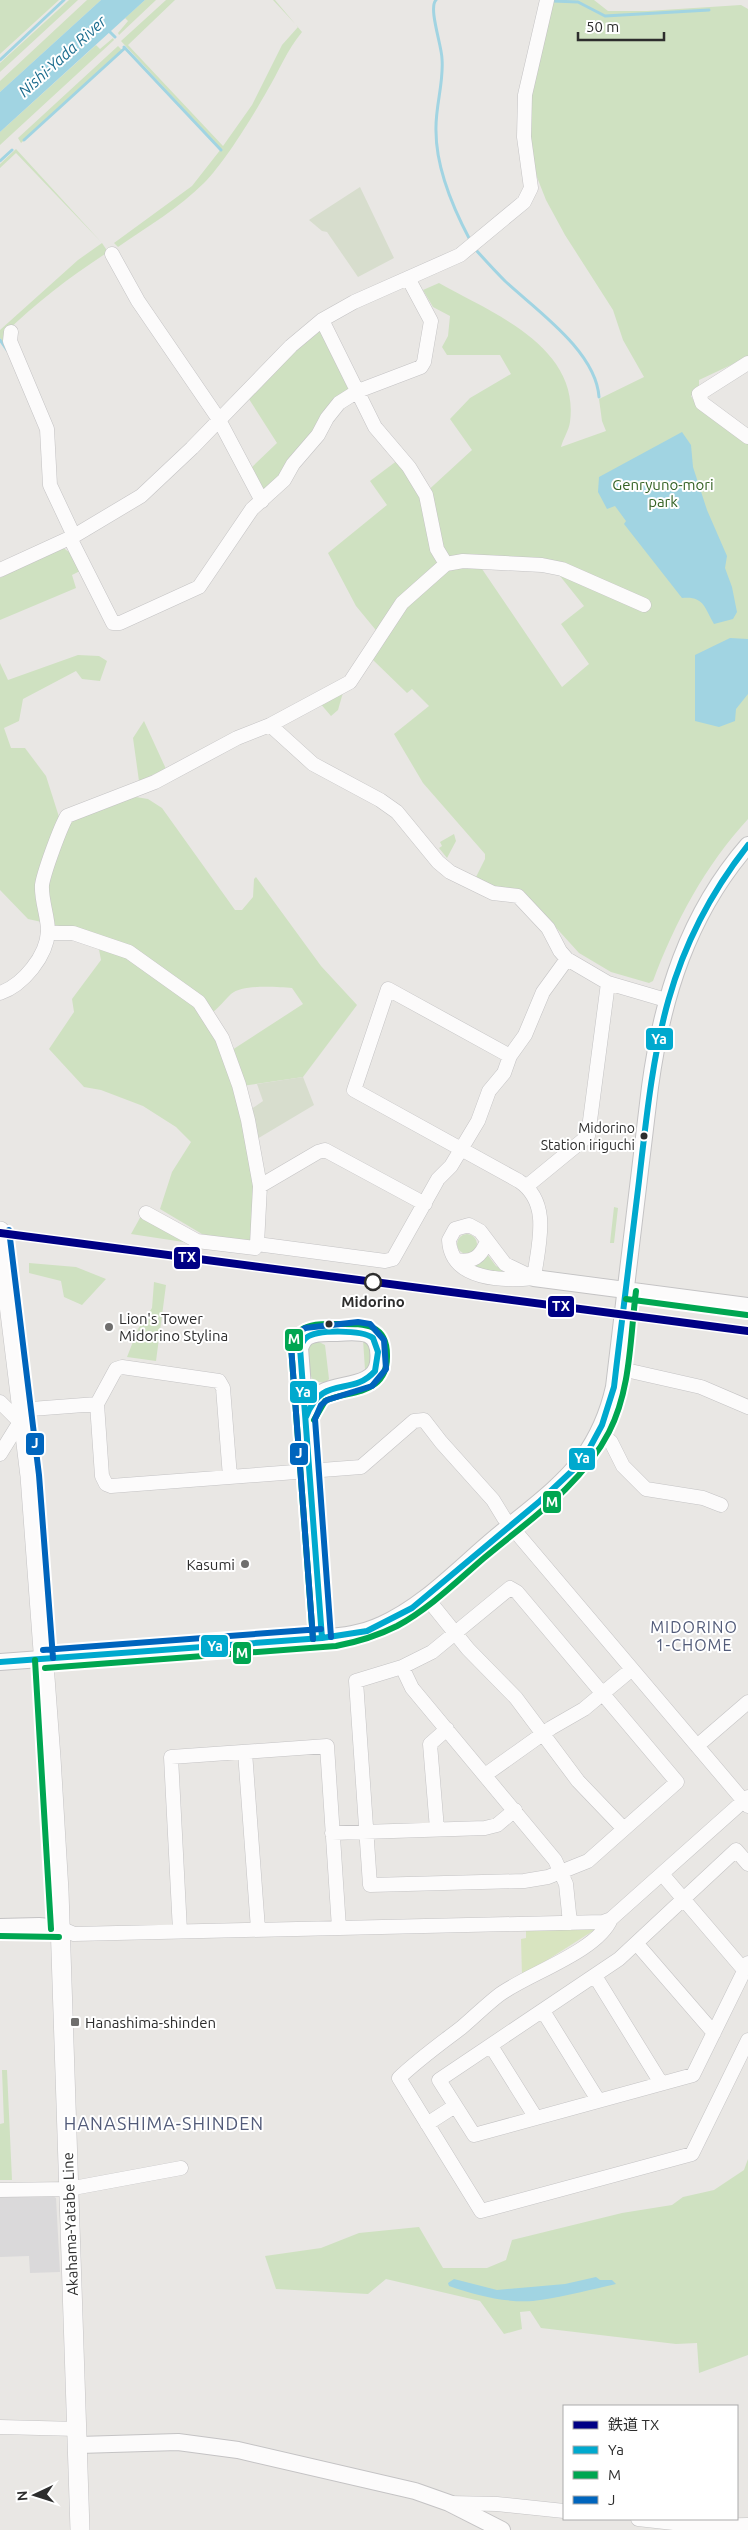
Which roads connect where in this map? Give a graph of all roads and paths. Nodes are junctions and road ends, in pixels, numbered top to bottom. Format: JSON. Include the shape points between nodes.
{"nodes":[{"id":1,"x":547,"y":0,"type":"edge"},
{"id":2,"x":112,"y":254,"type":"dead end"},
{"id":3,"x":408,"y":278,"type":"junction"},
{"id":4,"x":322,"y":320,"type":"junction"},
{"id":5,"x":11,"y":332,"type":"dead end"},
{"id":6,"x":748,"y":363,"type":"edge"},
{"id":7,"x":358,"y":391,"type":"junction"},
{"id":8,"x":218,"y":418,"type":"junction"},
{"id":9,"x":744,"y":429,"type":"edge"},
{"id":10,"x":262,"y":501,"type":"junction"},
{"id":11,"x":72,"y":537,"type":"junction"},
{"id":12,"x":446,"y":564,"type":"junction"},
{"id":13,"x":0,"y":570,"type":"edge"},
{"id":14,"x":644,"y":605,"type":"dead end"},
{"id":15,"x":270,"y":725,"type":"junction"},
{"id":16,"x":748,"y":845,"type":"edge"},
{"id":17,"x":48,"y":933,"type":"junction"},
{"id":18,"x":567,"y":959,"type":"junction"},
{"id":19,"x":608,"y":983,"type":"junction"},
{"id":20,"x":0,"y":993,"type":"edge"},
{"id":21,"x":666,"y":1000,"type":"junction"},
{"id":22,"x":510,"y":1056,"type":"junction"},
{"id":23,"x":462,"y":1150,"type":"junction"},
{"id":24,"x":260,"y":1186,"type":"junction"},
{"id":25,"x":527,"y":1186,"type":"junction"},
{"id":26,"x":425,"y":1204,"type":"junction"},
{"id":27,"x":146,"y":1213,"type":"dead end"},
{"id":28,"x":0,"y":1231,"type":"edge"},
{"id":29,"x":487,"y":1241,"type":"junction"},
{"id":30,"x":257,"y":1244,"type":"junction"},
{"id":31,"x":456,"y":1260,"type":"junction"},
{"id":32,"x":534,"y":1278,"type":"junction"},
{"id":33,"x":627,"y":1290,"type":"junction"},
{"id":34,"x":4,"y":1304,"type":"edge"},
{"id":35,"x":748,"y":1306,"type":"edge"},
{"id":36,"x":617,"y":1368,"type":"junction"},
{"id":37,"x":303,"y":1377,"type":"junction"},
{"id":38,"x":322,"y":1392,"type":"junction"},
{"id":39,"x":0,"y":1402,"type":"edge"},
{"id":40,"x":97,"y":1404,"type":"junction"},
{"id":41,"x":748,"y":1407,"type":"edge"},
{"id":42,"x":306,"y":1417,"type":"junction"},
{"id":43,"x":22,"y":1419,"type":"junction"},
{"id":44,"x":599,"y":1432,"type":"junction"},
{"id":45,"x":0,"y":1454,"type":"edge"},
{"id":46,"x":310,"y":1471,"type":"junction"},
{"id":47,"x":230,"y":1477,"type":"junction"},
{"id":48,"x":721,"y":1505,"type":"dead end"},
{"id":49,"x":510,"y":1525,"type":"junction"},
{"id":50,"x":426,"y":1597,"type":"junction"},
{"id":51,"x":455,"y":1634,"type":"junction"},
{"id":52,"x":322,"y":1638,"type":"junction"},
{"id":53,"x":44,"y":1659,"type":"junction"},
{"id":54,"x":0,"y":1662,"type":"edge"},
{"id":55,"x":402,"y":1667,"type":"junction"},
{"id":56,"x":632,"y":1669,"type":"junction"},
{"id":57,"x":603,"y":1693,"type":"junction"},
{"id":58,"x":748,"y":1702,"type":"edge"},
{"id":59,"x":447,"y":1730,"type":"junction"},
{"id":60,"x":543,"y":1735,"type":"junction"},
{"id":61,"x":697,"y":1746,"type":"junction"},
{"id":62,"x":245,"y":1752,"type":"junction"},
{"id":63,"x":485,"y":1775,"type":"junction"},
{"id":64,"x":746,"y":1801,"type":"edge"},
{"id":65,"x":515,"y":1810,"type":"junction"},
{"id":66,"x":623,"y":1828,"type":"junction"},
{"id":67,"x":437,"y":1829,"type":"junction"},
{"id":68,"x":367,"y":1832,"type":"junction"},
{"id":69,"x":332,"y":1833,"type":"junction"},
{"id":70,"x":748,"y":1864,"type":"edge"},
{"id":71,"x":563,"y":1872,"type":"junction"},
{"id":72,"x":662,"y":1874,"type":"junction"},
{"id":73,"x":683,"y":1900,"type":"junction"},
{"id":74,"x":611,"y":1919,"type":"junction"},
{"id":75,"x":570,"y":1923,"type":"junction"},
{"id":76,"x":0,"y":1927,"type":"edge"},
{"id":77,"x":60,"y":1928,"type":"junction"},
{"id":78,"x":339,"y":1928,"type":"junction"},
{"id":79,"x":258,"y":1929,"type":"junction"},
{"id":80,"x":180,"y":1930,"type":"junction"},
{"id":81,"x":637,"y":1944,"type":"junction"},
{"id":82,"x":746,"y":1967,"type":"edge"},
{"id":83,"x":595,"y":1976,"type":"junction"},
{"id":84,"x":543,"y":2011,"type":"junction"},
{"id":85,"x":714,"y":2033,"type":"junction"},
{"id":86,"x":748,"y":2040,"type":"edge"},
{"id":87,"x":491,"y":2046,"type":"junction"},
{"id":88,"x":661,"y":2083,"type":"junction"},
{"id":89,"x":598,"y":2100,"type":"junction"},
{"id":90,"x":455,"y":2106,"type":"junction"},
{"id":91,"x":536,"y":2118,"type":"junction"},
{"id":92,"x":427,"y":2124,"type":"junction"},
{"id":93,"x":181,"y":2168,"type":"dead end"},
{"id":94,"x":68,"y":2189,"type":"junction"},
{"id":95,"x":0,"y":2190,"type":"edge"},
{"id":96,"x":0,"y":2427,"type":"edge"},
{"id":97,"x":79,"y":2437,"type":"junction"},
{"id":98,"x":449,"y":2503,"type":"junction"},
{"id":99,"x":563,"y":2510,"type":"edge"},
{"id":100,"x":647,"y":2520,"type":"edge"},
{"id":101,"x":748,"y":2525,"type":"edge"},
{"id":102,"x":80,"y":2530,"type":"edge"},
{"id":103,"x":502,"y":2530,"type":"edge"}],
"edges":[{"from":1,"to":3,"type":"street","via":[[523,114],[531,180],[529,195],[460,255]]},
{"from":2,"to":8,"type":"street","via":[[138,301]]},
{"from":3,"to":4,"type":"street"},
{"from":3,"to":7,"type":"street","via":[[431,321],[424,362],[411,372]]},
{"from":4,"to":7,"type":"street"},
{"from":4,"to":8,"type":"street"},
{"from":5,"to":11,"type":"street","via":[[10,341],[47,429],[50,485]]},
{"from":6,"to":9,"type":"street","via":[[699,394],[702,403]]},
{"from":7,"to":10,"type":"street","via":[[339,403],[284,480]]},
{"from":7,"to":12,"type":"street","via":[[375,427],[409,467],[426,495],[437,549]]},
{"from":8,"to":10,"type":"street"},
{"from":8,"to":11,"type":"street","via":[[192,448],[141,496]]},
{"from":10,"to":11,"type":"street","via":[[242,523],[199,587],[120,623],[110,620]]},
{"from":11,"to":13,"type":"street"},
{"from":12,"to":14,"type":"street","via":[[463,561],[562,569]]},
{"from":12,"to":15,"type":"street","via":[[402,603],[350,682]]},
{"from":15,"to":17,"type":"street","via":[[237,738],[131,793],[67,816],[42,884]]},
{"from":15,"to":18,"type":"street","via":[[313,764],[397,812],[450,872],[493,893],[518,896],[548,928]]},
{"from":16,"to":21,"type":"street","via":[[723,876],[697,921]]},
{"from":17,"to":20,"type":"street","via":[[37,961],[17,983]]},
{"from":17,"to":24,"type":"street","via":[[73,933],[129,952],[199,1002],[222,1038],[239,1085],[257,1159]]},
{"from":18,"to":19,"type":"street"},
{"from":18,"to":22,"type":"street","via":[[543,992],[525,1035]]},
{"from":19,"to":21,"type":"street"},
{"from":19,"to":25,"type":"street","via":[[588,1136]]},
{"from":21,"to":33,"type":"street","via":[[656,1044]]},
{"from":22,"to":23,"type":"street"},
{"from":22,"to":23,"type":"street","via":[[388,990],[354,1090]]},
{"from":23,"to":25,"type":"street"},
{"from":23,"to":26,"type":"street","via":[[438,1179]]},
{"from":24,"to":26,"type":"street","via":[[326,1150]]},
{"from":24,"to":30,"type":"street"},
{"from":25,"to":32,"type":"street","via":[[537,1200],[540,1214]]},
{"from":26,"to":30,"type":"street","via":[[396,1256],[390,1260]]},
{"from":27,"to":30,"type":"street","via":[[197,1241],[252,1250]]},
{"from":28,"to":34,"type":"main road","name":"Akahama-Yatabe Line"},
{"from":29,"to":31,"type":"street","via":[[481,1254],[474,1259],[466,1262]]},
{"from":29,"to":31,"type":"street","via":[[475,1227],[455,1229],[449,1240]]},
{"from":29,"to":32,"type":"street","via":[[505,1264]]},
{"from":31,"to":32,"type":"street","via":[[476,1275],[514,1280]]},
{"from":32,"to":33,"type":"street"},
{"from":33,"to":35,"type":"street"},
{"from":33,"to":36,"type":"street"},
{"from":34,"to":43,"type":"main road","name":"Akahama-Yatabe Line"},
{"from":36,"to":41,"type":"street","via":[[701,1387]]},
{"from":36,"to":44,"type":"street","via":[[609,1409]]},
{"from":37,"to":38,"type":"street"},
{"from":37,"to":38,"type":"street","via":[[300,1348],[308,1336],[368,1333],[378,1351],[378,1365],[371,1376]]},
{"from":37,"to":42,"type":"street"},
{"from":38,"to":42,"type":"street","via":[[314,1399]]},
{"from":39,"to":43,"type":"street"},
{"from":40,"to":43,"type":"street","via":[[31,1409]]},
{"from":40,"to":47,"type":"street","via":[[102,1476],[106,1484]]},
{"from":40,"to":47,"type":"street","via":[[116,1370],[122,1367],[219,1380],[224,1388]]},
{"from":42,"to":46,"type":"street"},
{"from":43,"to":45,"type":"street"},
{"from":43,"to":53,"type":"main road","name":"Akahama-Yatabe Line","via":[[31,1486]]},
{"from":44,"to":48,"type":"street","via":[[611,1442],[623,1466],[646,1489],[703,1498]]},
{"from":44,"to":49,"type":"street","via":[[564,1479]]},
{"from":46,"to":47,"type":"street"},
{"from":46,"to":49,"type":"street","via":[[361,1467],[420,1419],[427,1422]]},
{"from":46,"to":52,"type":"street"},
{"from":49,"to":50,"type":"street"},
{"from":49,"to":56,"type":"street"},
{"from":50,"to":51,"type":"street"},
{"from":50,"to":52,"type":"street","via":[[380,1626]]},
{"from":51,"to":55,"type":"street","via":[[432,1652]]},
{"from":51,"to":57,"type":"street","via":[[510,1588],[513,1589]]},
{"from":51,"to":60,"type":"street","via":[[516,1698]]},
{"from":52,"to":53,"type":"street"},
{"from":53,"to":54,"type":"street"},
{"from":53,"to":77,"type":"main road","name":"Akahama-Yatabe Line"},
{"from":55,"to":59,"type":"street","via":[[412,1688]]},
{"from":55,"to":68,"type":"street","via":[[356,1681]]},
{"from":56,"to":57,"type":"street"},
{"from":56,"to":61,"type":"street"},
{"from":57,"to":60,"type":"street"},
{"from":57,"to":66,"type":"street","via":[[677,1782]]},
{"from":58,"to":61,"type":"street"},
{"from":59,"to":63,"type":"street"},
{"from":59,"to":67,"type":"street","via":[[430,1744]]},
{"from":60,"to":63,"type":"street"},
{"from":60,"to":66,"type":"street","via":[[578,1781]]},
{"from":61,"to":64,"type":"street"},
{"from":62,"to":69,"type":"street","via":[[326,1746]]},
{"from":62,"to":79,"type":"street"},
{"from":62,"to":80,"type":"street","via":[[171,1757]]},
{"from":63,"to":65,"type":"street"},
{"from":64,"to":72,"type":"street"},
{"from":65,"to":67,"type":"street","via":[[492,1827]]},
{"from":65,"to":71,"type":"street"},
{"from":66,"to":71,"type":"street","via":[[588,1861]]},
{"from":67,"to":68,"type":"street"},
{"from":68,"to":69,"type":"street"},
{"from":68,"to":71,"type":"street","via":[[370,1885],[524,1881]]},
{"from":69,"to":78,"type":"street"},
{"from":70,"to":73,"type":"street","via":[[736,1850]]},
{"from":71,"to":75,"type":"street"},
{"from":72,"to":73,"type":"street"},
{"from":72,"to":74,"type":"street"},
{"from":73,"to":81,"type":"street"},
{"from":73,"to":82,"type":"street"},
{"from":74,"to":75,"type":"street"},
{"from":74,"to":92,"type":"street","via":[[606,1929],[569,1957],[500,1994],[461,2028],[421,2056],[399,2078]]},
{"from":75,"to":78,"type":"street"},
{"from":76,"to":77,"type":"street"},
{"from":77,"to":80,"type":"street","via":[[74,1934]]},
{"from":77,"to":94,"type":"main road","name":"Akahama-Yatabe Line"},
{"from":78,"to":79,"type":"street"},
{"from":79,"to":80,"type":"street"},
{"from":81,"to":83,"type":"street"},
{"from":81,"to":85,"type":"street"},
{"from":82,"to":85,"type":"street"},
{"from":83,"to":84,"type":"street"},
{"from":83,"to":88,"type":"street"},
{"from":84,"to":87,"type":"street"},
{"from":84,"to":89,"type":"street"},
{"from":85,"to":88,"type":"street","via":[[692,2075]]},
{"from":86,"to":92,"type":"street","via":[[692,2154],[481,2211]]},
{"from":87,"to":90,"type":"street","via":[[439,2080]]},
{"from":87,"to":91,"type":"street"},
{"from":88,"to":89,"type":"street"},
{"from":89,"to":91,"type":"street"},
{"from":90,"to":91,"type":"street","via":[[474,2135]]},
{"from":90,"to":92,"type":"street"},
{"from":93,"to":94,"type":"street"},
{"from":94,"to":95,"type":"street"},
{"from":94,"to":97,"type":"main road","name":"Akahama-Yatabe Line"},
{"from":96,"to":97,"type":"street"},
{"from":97,"to":98,"type":"street","via":[[206,2444],[359,2477]]},
{"from":97,"to":102,"type":"main road","name":"Akahama-Yatabe Line"},
{"from":98,"to":99,"type":"street"},
{"from":98,"to":103,"type":"street"},
{"from":100,"to":101,"type":"street","via":[[700,2526]]}]}
